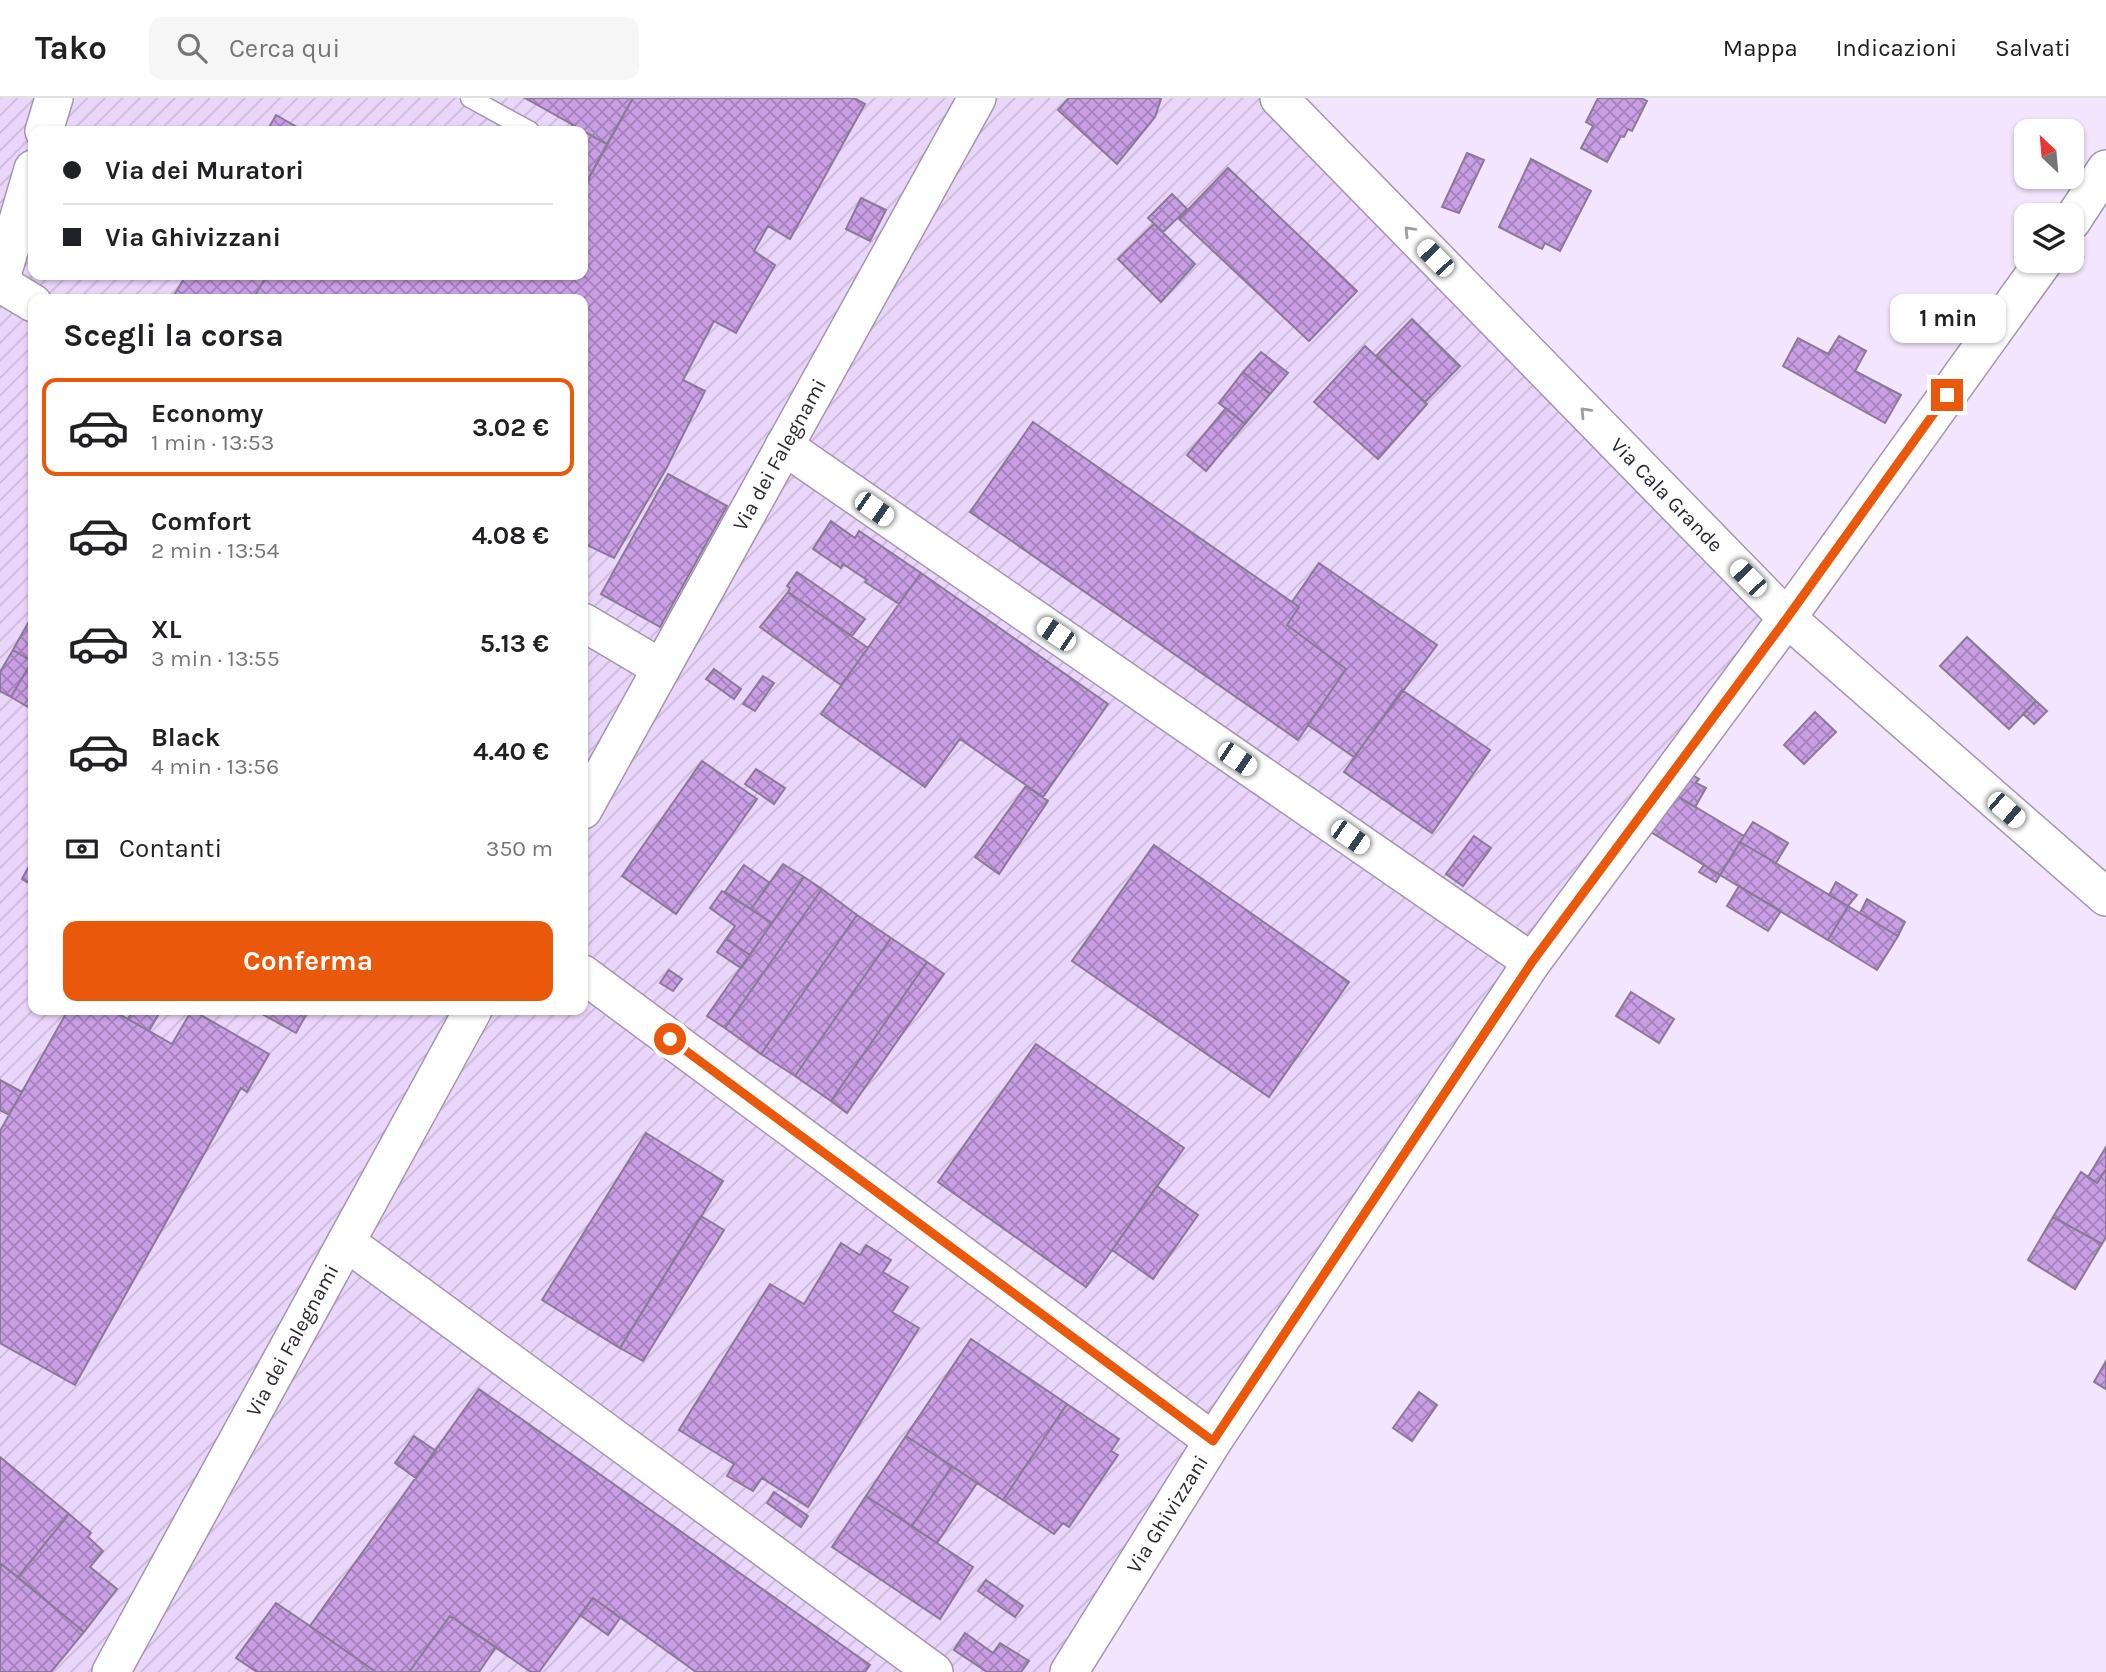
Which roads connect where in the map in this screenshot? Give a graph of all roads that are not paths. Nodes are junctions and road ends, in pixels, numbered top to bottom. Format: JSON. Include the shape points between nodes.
{"nodes":[{"id":1,"x":54,"y":98,"type":"edge"},
{"id":2,"x":470,"y":98,"type":"edge"},
{"id":3,"x":977,"y":98,"type":"edge"},
{"id":4,"x":1279,"y":98,"type":"edge"},
{"id":5,"x":46,"y":126,"type":"edge"},
{"id":6,"x":521,"y":126,"type":"edge"},
{"id":7,"x":2106,"y":169,"type":"edge"},
{"id":8,"x":28,"y":186,"type":"edge"},
{"id":9,"x":2084,"y":203,"type":"edge"},
{"id":10,"x":2035,"y":273,"type":"edge"},
{"id":11,"x":0,"y":283,"type":"edge"},
{"id":12,"x":28,"y":300,"type":"edge"},
{"id":13,"x":784,"y":446,"type":"junction"},
{"id":14,"x":1787,"y":618,"type":"junction"},
{"id":15,"x":588,"y":625,"type":"edge"},
{"id":16,"x":661,"y":668,"type":"junction"},
{"id":17,"x":588,"y":801,"type":"edge"},
{"id":18,"x":2106,"y":897,"type":"edge"},
{"id":19,"x":1532,"y":962,"type":"junction"},
{"id":20,"x":588,"y":978,"type":"edge"},
{"id":21,"x":470,"y":1015,"type":"edge"},
{"id":22,"x":346,"y":1242,"type":"junction"},
{"id":23,"x":1213,"y":1441,"type":"junction"},
{"id":24,"x":111,"y":1672,"type":"edge"},
{"id":25,"x":934,"y":1672,"type":"edge"},
{"id":26,"x":1069,"y":1672,"type":"edge"}],
"edges":[{"from":1,"to":5,"type":"street"},
{"from":2,"to":6,"type":"lane"},
{"from":3,"to":13,"type":"street","name":"Via dei Falegnami"},
{"from":14,"to":4,"type":"street","name":"Via Cala Grande","one_way":true},
{"from":7,"to":9,"type":"street"},
{"from":8,"to":11,"type":"street"},
{"from":10,"to":14,"type":"street","name":"Via Ghivizzani"},
{"from":11,"to":12,"type":"street"},
{"from":13,"to":16,"type":"street","name":"Via dei Falegnami"},
{"from":13,"to":19,"type":"street"},
{"from":14,"to":18,"type":"street","name":"Via Cala Grande"},
{"from":14,"to":19,"type":"street","name":"Via Ghivizzani"},
{"from":15,"to":16,"type":"street"},
{"from":16,"to":17,"type":"street","name":"Via dei Falegnami"},
{"from":19,"to":23,"type":"street","name":"Via Ghivizzani"},
{"from":20,"to":23,"type":"street"},
{"from":21,"to":22,"type":"street","name":"Via dei Falegnami"},
{"from":22,"to":24,"type":"street","name":"Via dei Falegnami"},
{"from":22,"to":25,"type":"street"},
{"from":23,"to":26,"type":"street","name":"Via Ghivizzani"}]}
